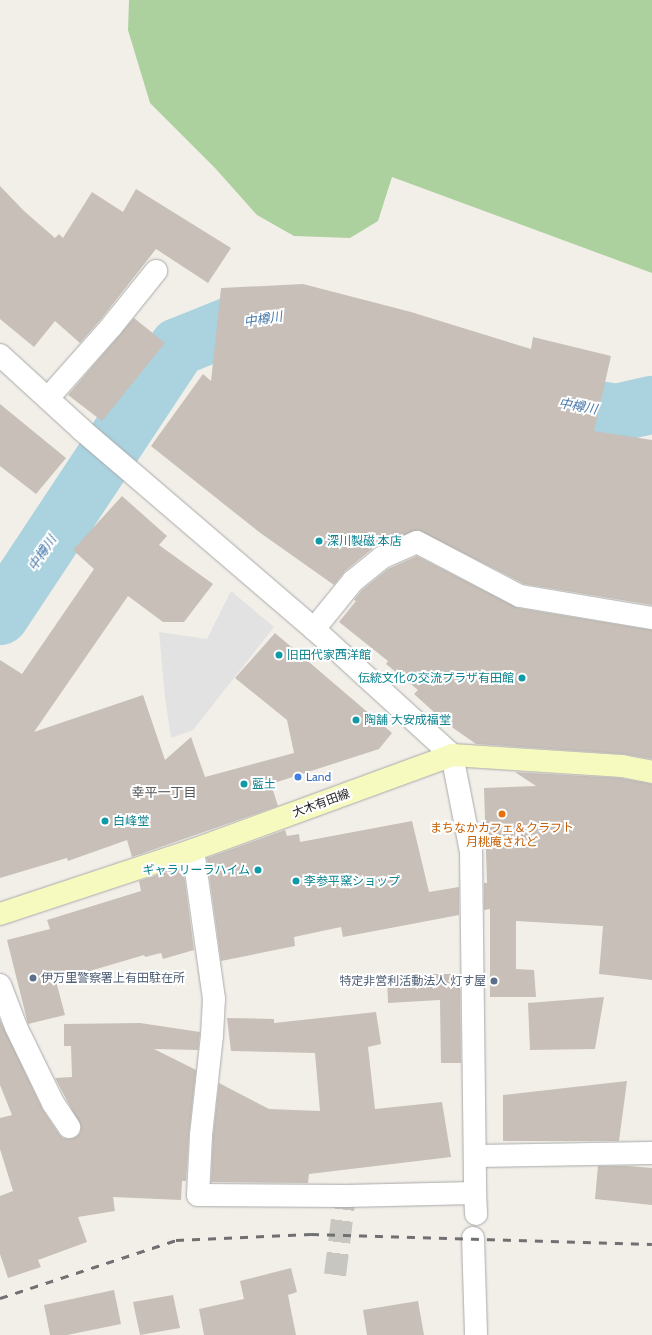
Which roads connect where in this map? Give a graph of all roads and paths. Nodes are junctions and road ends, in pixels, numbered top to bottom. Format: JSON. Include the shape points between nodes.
{"nodes":[{"id":1,"x":156,"y":271,"type":"dead end"},
{"id":2,"x":0,"y":356,"type":"edge"},
{"id":3,"x":48,"y":398,"type":"junction"},
{"id":4,"x":652,"y":618,"type":"edge"},
{"id":5,"x":314,"y":629,"type":"junction"},
{"id":6,"x":452,"y":755,"type":"junction"},
{"id":7,"x":652,"y":772,"type":"edge"},
{"id":8,"x":193,"y":850,"type":"junction"},
{"id":9,"x":0,"y":914,"type":"edge"},
{"id":10,"x":0,"y":985,"type":"edge"},
{"id":11,"x":69,"y":1127,"type":"dead end"},
{"id":12,"x":652,"y":1153,"type":"edge"},
{"id":13,"x":474,"y":1156,"type":"junction"},
{"id":14,"x":473,"y":1238,"type":"dead end"},
{"id":15,"x":476,"y":1335,"type":"edge"}],
"edges":[{"from":1,"to":3,"type":"street"},
{"from":2,"to":3,"type":"street"},
{"from":3,"to":5,"type":"street"},
{"from":4,"to":5,"type":"street","via":[[520,596],[417,542],[381,558],[353,581]]},
{"from":5,"to":6,"type":"street"},
{"from":6,"to":7,"type":"main road","name":"大木有田線","via":[[622,766]]},
{"from":6,"to":8,"type":"main road","name":"大木有田線"},
{"from":6,"to":13,"type":"street","via":[[471,852]]},
{"from":8,"to":9,"type":"main road","name":"大木有田線"},
{"from":8,"to":13,"type":"street","via":[[214,999],[198,1195],[345,1196],[475,1203]]},
{"from":10,"to":11,"type":"street","via":[[16,1027],[53,1103]]},
{"from":12,"to":13,"type":"street"},
{"from":14,"to":15,"type":"street"}]}
